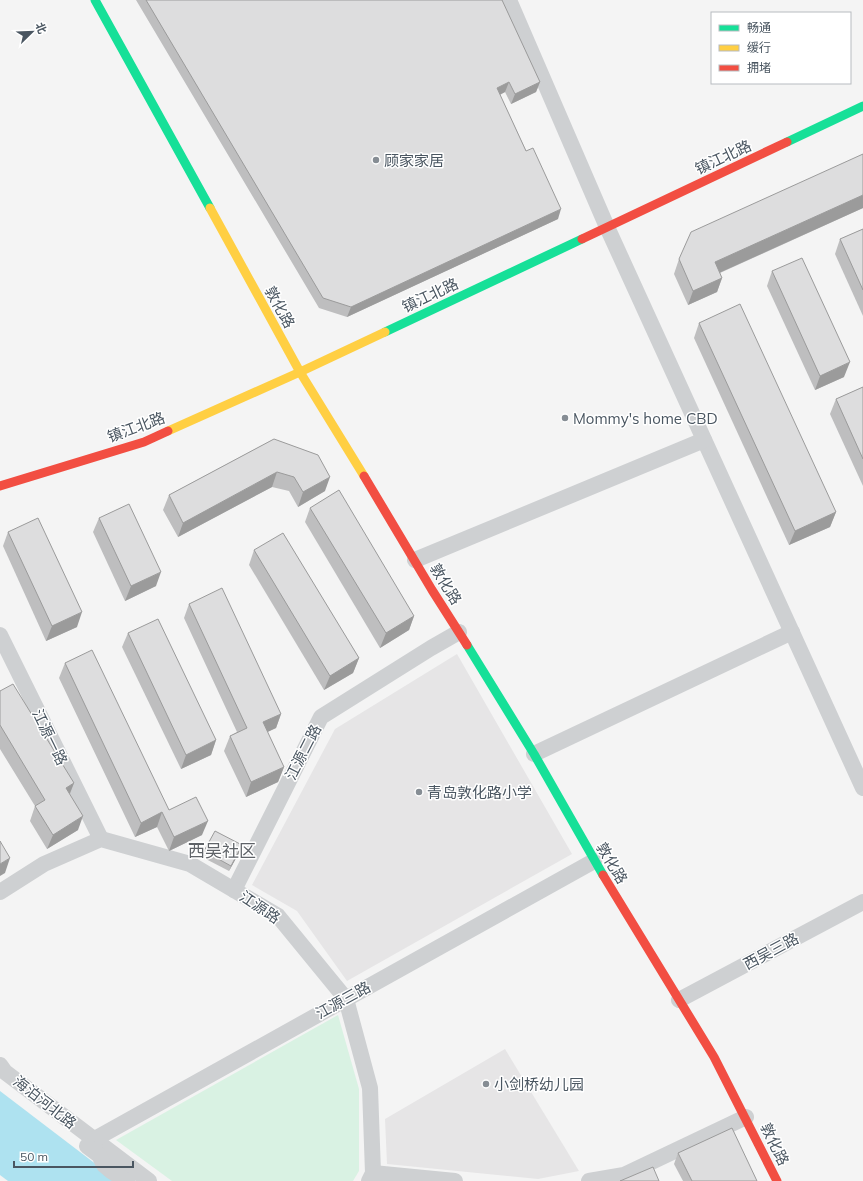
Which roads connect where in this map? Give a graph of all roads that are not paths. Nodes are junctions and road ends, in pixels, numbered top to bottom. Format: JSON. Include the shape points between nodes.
{"nodes":[{"id":1,"x":95,"y":0,"type":"edge"},
{"id":2,"x":509,"y":0,"type":"edge"},
{"id":3,"x":863,"y":106,"type":"edge"},
{"id":4,"x":607,"y":227,"type":"junction"},
{"id":5,"x":300,"y":372,"type":"junction"},
{"id":6,"x":704,"y":440,"type":"junction"},
{"id":7,"x":0,"y":486,"type":"edge"},
{"id":8,"x":415,"y":560,"type":"junction"},
{"id":9,"x":460,"y":632,"type":"junction"},
{"id":10,"x":792,"y":632,"type":"junction"},
{"id":11,"x":0,"y":635,"type":"edge"},
{"id":12,"x":534,"y":754,"type":"junction"},
{"id":13,"x":863,"y":788,"type":"edge"},
{"id":14,"x":101,"y":839,"type":"junction"},
{"id":15,"x":594,"y":861,"type":"junction"},
{"id":16,"x":234,"y":890,"type":"junction"},
{"id":17,"x":0,"y":892,"type":"edge"},
{"id":18,"x":863,"y":902,"type":"edge"},
{"id":19,"x":346,"y":999,"type":"junction"},
{"id":20,"x":679,"y":1000,"type":"junction"},
{"id":21,"x":0,"y":1065,"type":"edge"},
{"id":22,"x":0,"y":1079,"type":"edge"},
{"id":23,"x":746,"y":1118,"type":"junction"},
{"id":24,"x":93,"y":1140,"type":"junction"},
{"id":25,"x":371,"y":1177,"type":"edge"},
{"id":26,"x":127,"y":1181,"type":"edge"},
{"id":27,"x":149,"y":1181,"type":"edge"},
{"id":28,"x":456,"y":1181,"type":"edge"},
{"id":29,"x":590,"y":1181,"type":"edge"},
{"id":30,"x":777,"y":1181,"type":"edge"}],
"edges":[{"from":1,"to":5,"type":"street","name":"敦化路"},
{"from":2,"to":4,"type":"street"},
{"from":3,"to":4,"type":"street","name":"镇江北路"},
{"from":4,"to":5,"type":"street","name":"镇江北路"},
{"from":4,"to":6,"type":"street"},
{"from":5,"to":7,"type":"street","name":"镇江北路","via":[[144,442]]},
{"from":5,"to":8,"type":"street","name":"敦化路"},
{"from":6,"to":8,"type":"street"},
{"from":6,"to":10,"type":"street"},
{"from":8,"to":9,"type":"street","name":"敦化路"},
{"from":9,"to":12,"type":"street","name":"敦化路"},
{"from":9,"to":16,"type":"street","name":"江源二路","via":[[321,717]]},
{"from":10,"to":12,"type":"street"},
{"from":10,"to":13,"type":"street"},
{"from":11,"to":14,"type":"street","name":"江源一路"},
{"from":12,"to":15,"type":"street","name":"敦化路"},
{"from":14,"to":16,"type":"street","name":"江源路","via":[[190,864]]},
{"from":14,"to":17,"type":"street","via":[[44,864]]},
{"from":15,"to":19,"type":"street","name":"江源三路"},
{"from":15,"to":20,"type":"street","name":"敦化路"},
{"from":16,"to":19,"type":"street","name":"江源路","via":[[278,916]]},
{"from":18,"to":20,"type":"street","name":"西吴三路"},
{"from":19,"to":24,"type":"street","name":"江源三路"},
{"from":19,"to":25,"type":"street","name":"江源路","via":[[370,1088]]},
{"from":20,"to":23,"type":"street","name":"敦化路","via":[[714,1057]]},
{"from":21,"to":24,"type":"street","name":"海泊河北路","via":[[5,1072]]},
{"from":22,"to":26,"type":"street","via":[[55,1124],[99,1155],[104,1165]]},
{"from":23,"to":29,"type":"street","via":[[624,1175]]},
{"from":23,"to":30,"type":"street","name":"敦化路"},
{"from":24,"to":27,"type":"street","name":"海泊河北路"},
{"from":25,"to":28,"type":"street"}]}
